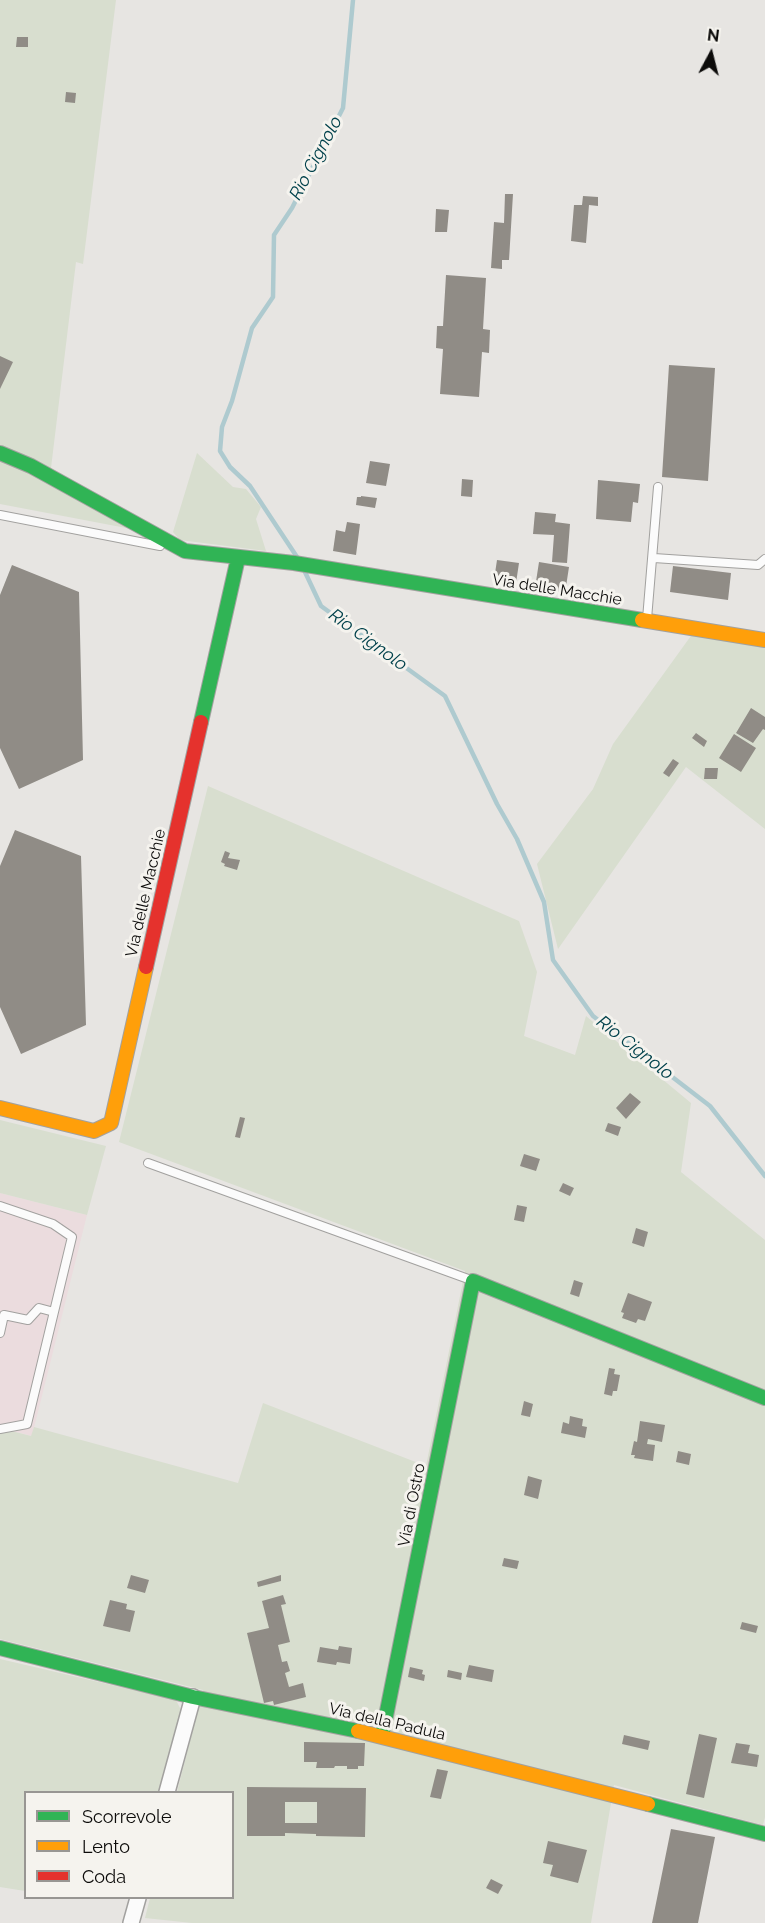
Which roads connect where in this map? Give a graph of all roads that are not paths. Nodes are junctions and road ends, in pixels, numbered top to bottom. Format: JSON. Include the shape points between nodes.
{"nodes":[{"id":1,"x":0,"y":453,"type":"edge"},
{"id":2,"x":658,"y":487,"type":"dead end"},
{"id":3,"x":0,"y":515,"type":"edge"},
{"id":4,"x":185,"y":551,"type":"junction"},
{"id":5,"x":238,"y":558,"type":"junction"},
{"id":6,"x":654,"y":558,"type":"junction"},
{"id":7,"x":765,"y":559,"type":"edge"},
{"id":8,"x":647,"y":621,"type":"junction"},
{"id":9,"x":765,"y":640,"type":"edge"},
{"id":10,"x":0,"y":1108,"type":"edge"},
{"id":11,"x":148,"y":1163,"type":"dead end"},
{"id":12,"x":0,"y":1206,"type":"edge"},
{"id":13,"x":474,"y":1278,"type":"junction"},
{"id":14,"x":54,"y":1312,"type":"junction"},
{"id":15,"x":0,"y":1333,"type":"edge"},
{"id":16,"x":765,"y":1398,"type":"edge"},
{"id":17,"x":0,"y":1429,"type":"edge"},
{"id":18,"x":0,"y":1648,"type":"edge"},
{"id":19,"x":193,"y":1697,"type":"junction"},
{"id":20,"x":382,"y":1736,"type":"junction"},
{"id":21,"x":167,"y":1791,"type":"edge"},
{"id":22,"x":765,"y":1834,"type":"edge"},
{"id":23,"x":138,"y":1899,"type":"edge"},
{"id":24,"x":132,"y":1923,"type":"edge"}],
"edges":[{"from":1,"to":4,"type":"street","name":"Via delle Macchie","via":[[31,466]]},
{"from":2,"to":6,"type":"lane"},
{"from":3,"to":4,"type":"lane","name":"Via delle Macchie"},
{"from":4,"to":5,"type":"street","name":"Via delle Macchie"},
{"from":5,"to":8,"type":"street","name":"Via delle Macchie","via":[[294,563]]},
{"from":5,"to":10,"type":"street","name":"Via delle Macchie","via":[[111,1123],[94,1131]]},
{"from":6,"to":7,"type":"lane","via":[[758,565]]},
{"from":6,"to":8,"type":"lane"},
{"from":8,"to":9,"type":"street","name":"Via delle Macchie"},
{"from":11,"to":13,"type":"lane"},
{"from":12,"to":14,"type":"lane","via":[[53,1224],[72,1237]]},
{"from":13,"to":16,"type":"street"},
{"from":13,"to":20,"type":"street","name":"Via di Ostro"},
{"from":14,"to":15,"type":"lane","via":[[39,1308],[28,1320],[4,1316]]},
{"from":14,"to":17,"type":"lane","via":[[27,1424]]},
{"from":18,"to":19,"type":"street","name":"Via della Padula"},
{"from":19,"to":20,"type":"street","name":"Via della Padula"},
{"from":19,"to":21,"type":"street"},
{"from":20,"to":22,"type":"street","name":"Via della Padula"},
{"from":23,"to":24,"type":"street"}]}
